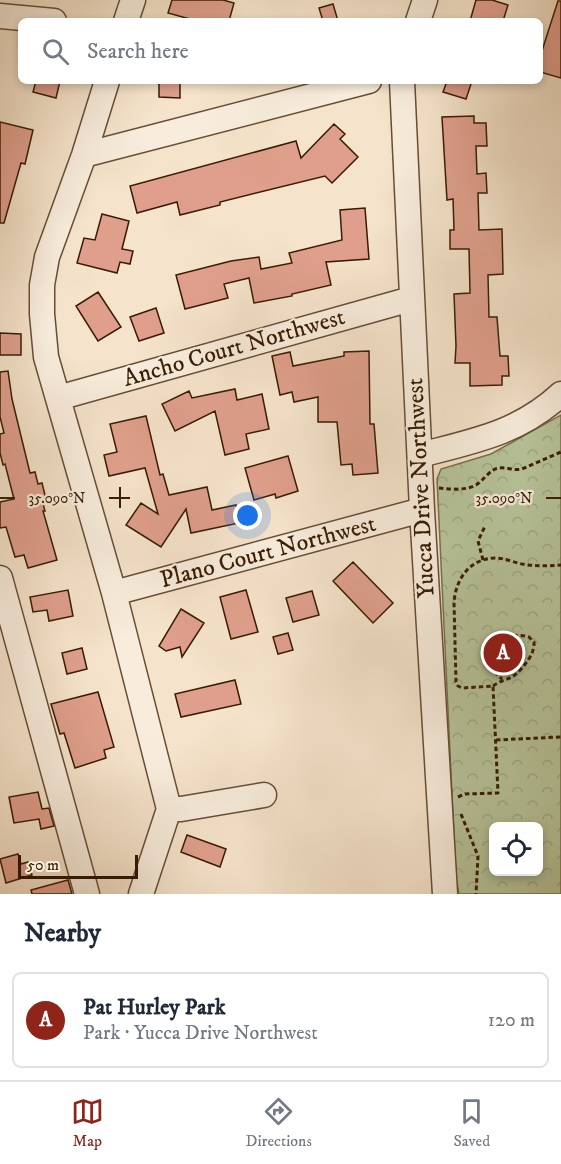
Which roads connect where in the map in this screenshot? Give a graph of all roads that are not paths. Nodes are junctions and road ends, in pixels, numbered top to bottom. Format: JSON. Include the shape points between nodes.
{"nodes":[{"id":1,"x":133,"y":0,"type":"edge"},
{"id":2,"x":425,"y":0,"type":"edge"},
{"id":3,"x":0,"y":16,"type":"edge"},
{"id":4,"x":22,"y":18,"type":"edge"},
{"id":5,"x":127,"y":18,"type":"edge"},
{"id":6,"x":419,"y":18,"type":"edge"},
{"id":7,"x":106,"y":84,"type":"edge"},
{"id":8,"x":357,"y":84,"type":"edge"},
{"id":9,"x":402,"y":84,"type":"edge"},
{"id":10,"x":84,"y":155,"type":"junction"},
{"id":11,"x":411,"y":299,"type":"junction"},
{"id":12,"x":561,"y":394,"type":"edge"},
{"id":13,"x":58,"y":398,"type":"junction"},
{"id":14,"x":420,"y":455,"type":"junction"},
{"id":15,"x":422,"y":510,"type":"junction"},
{"id":16,"x":0,"y":578,"type":"edge"},
{"id":17,"x":114,"y":593,"type":"junction"},
{"id":18,"x":264,"y":795,"type":"dead end"},
{"id":19,"x":169,"y":809,"type":"junction"},
{"id":20,"x":87,"y":894,"type":"edge"},
{"id":21,"x":141,"y":894,"type":"edge"},
{"id":22,"x":445,"y":894,"type":"edge"}],
"edges":[{"from":1,"to":5,"type":"street"},
{"from":2,"to":6,"type":"street"},
{"from":3,"to":4,"type":"street"},
{"from":7,"to":10,"type":"street"},
{"from":8,"to":10,"type":"street"},
{"from":9,"to":11,"type":"street","name":"Yucca Drive Northwest"},
{"from":10,"to":13,"type":"street","via":[[48,256],[42,285],[46,357]]},
{"from":11,"to":13,"type":"street","name":"Ancho Court Northwest"},
{"from":11,"to":14,"type":"street","name":"Yucca Drive Northwest"},
{"from":12,"to":14,"type":"street","via":[[521,424],[485,439]]},
{"from":13,"to":17,"type":"street"},
{"from":14,"to":15,"type":"street","name":"Yucca Drive Northwest"},
{"from":15,"to":17,"type":"street","name":"Plano Court Northwest"},
{"from":15,"to":22,"type":"street","name":"Yucca Drive Northwest"},
{"from":16,"to":20,"type":"street"},
{"from":17,"to":19,"type":"street"},
{"from":18,"to":19,"type":"street"},
{"from":19,"to":21,"type":"street"}]}
